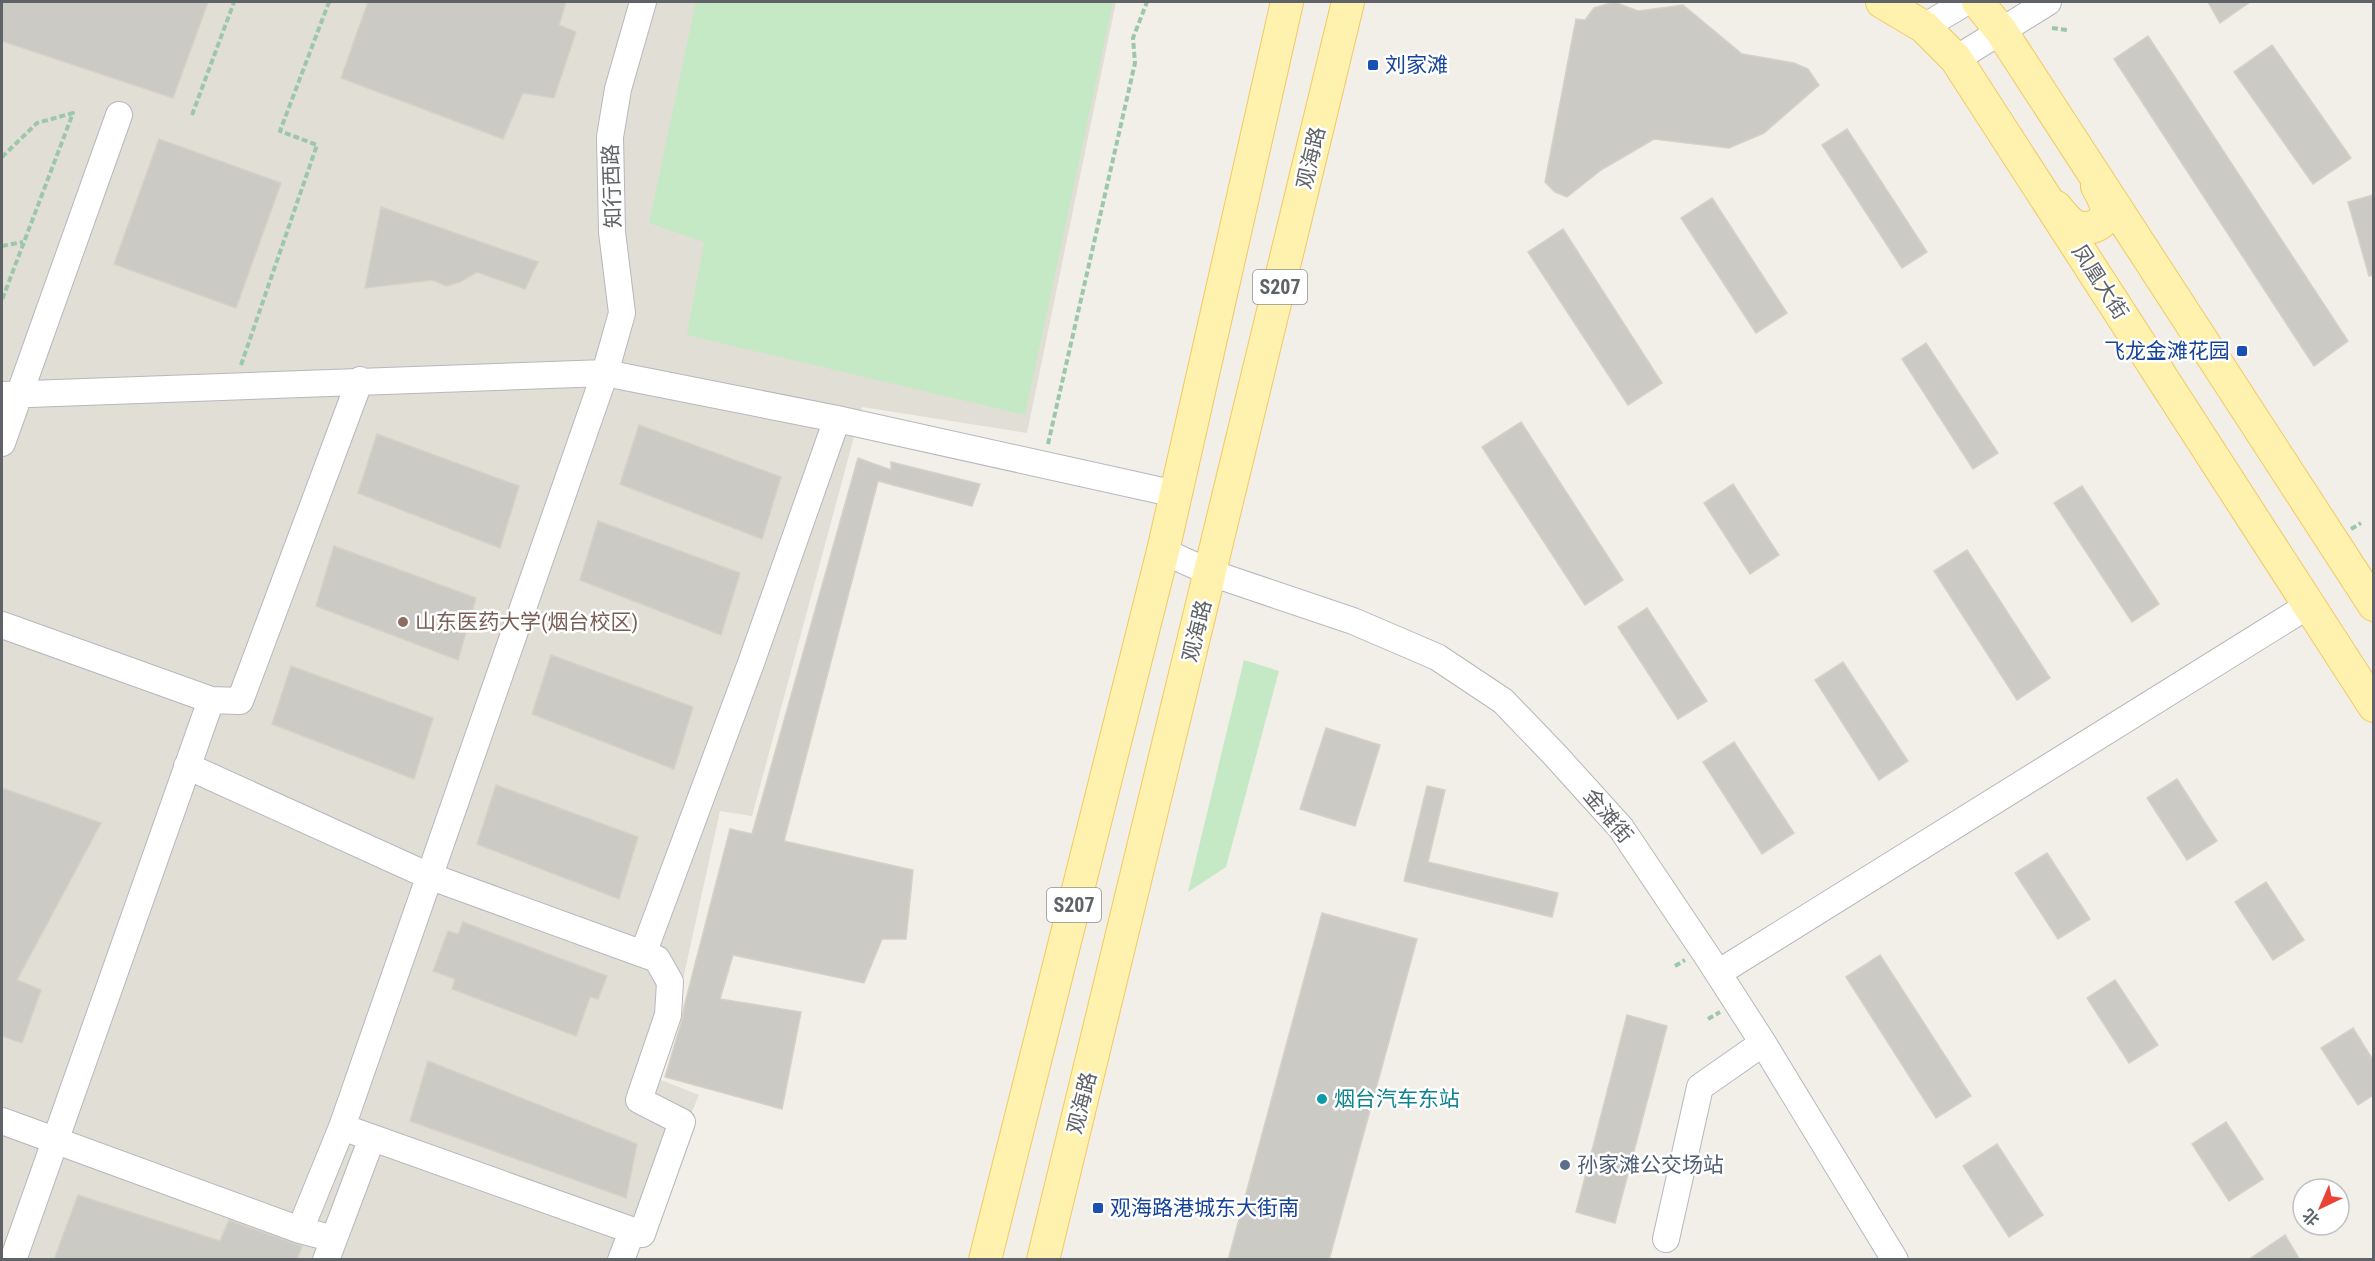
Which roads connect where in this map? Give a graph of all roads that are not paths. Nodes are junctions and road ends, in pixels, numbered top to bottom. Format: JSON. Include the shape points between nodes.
{"nodes":[{"id":1,"x":643,"y":2,"type":"edge"},
{"id":2,"x":1287,"y":2,"type":"edge"},
{"id":3,"x":1348,"y":2,"type":"edge"},
{"id":4,"x":1882,"y":2,"type":"edge"},
{"id":5,"x":1966,"y":2,"type":"edge"},
{"id":6,"x":1978,"y":2,"type":"edge"},
{"id":7,"x":2048,"y":2,"type":"edge"},
{"id":8,"x":1924,"y":27,"type":"junction"},
{"id":9,"x":2001,"y":31,"type":"junction"},
{"id":10,"x":1956,"y":59,"type":"junction"},
{"id":11,"x":119,"y":115,"type":"dead end"},
{"id":12,"x":2081,"y":154,"type":"junction"},
{"id":13,"x":2040,"y":188,"type":"junction"},
{"id":14,"x":605,"y":373,"type":"junction"},
{"id":15,"x":360,"y":380,"type":"junction"},
{"id":16,"x":11,"y":395,"type":"edge"},
{"id":17,"x":837,"y":419,"type":"junction"},
{"id":18,"x":2,"y":443,"type":"edge"},
{"id":19,"x":1176,"y":494,"type":"junction"},
{"id":20,"x":1163,"y":551,"type":"junction"},
{"id":21,"x":1211,"y":573,"type":"junction"},
{"id":22,"x":2308,"y":605,"type":"junction"},
{"id":23,"x":2373,"y":605,"type":"edge"},
{"id":24,"x":2,"y":624,"type":"edge"},
{"id":25,"x":211,"y":700,"type":"junction"},
{"id":26,"x":2373,"y":706,"type":"edge"},
{"id":27,"x":187,"y":766,"type":"junction"},
{"id":28,"x":429,"y":876,"type":"junction"},
{"id":29,"x":643,"y":954,"type":"junction"},
{"id":30,"x":1718,"y":973,"type":"junction"},
{"id":31,"x":1763,"y":1043,"type":"junction"},
{"id":32,"x":2,"y":1121,"type":"edge"},
{"id":33,"x":342,"y":1127,"type":"junction"},
{"id":34,"x":372,"y":1138,"type":"junction"},
{"id":35,"x":55,"y":1141,"type":"junction"},
{"id":36,"x":300,"y":1230,"type":"junction"},
{"id":37,"x":632,"y":1231,"type":"junction"},
{"id":38,"x":1666,"y":1239,"type":"dead end"},
{"id":39,"x":330,"y":1250,"type":"edge"},
{"id":40,"x":13,"y":1260,"type":"edge"},
{"id":41,"x":621,"y":1260,"type":"edge"},
{"id":42,"x":985,"y":1260,"type":"edge"},
{"id":43,"x":1043,"y":1260,"type":"edge"},
{"id":44,"x":1895,"y":1260,"type":"edge"}],
"edges":[{"from":1,"to":14,"type":"street","name":"知行西路","via":[[618,89],[610,137],[612,232],[622,312]]},
{"from":2,"to":19,"type":"main road","number":"S207"},
{"from":3,"to":21,"type":"main road","name":"观海路","number":"S207"},
{"from":4,"to":8,"type":"main road","name":"凤凰大街"},
{"from":5,"to":8,"type":"street"},
{"from":6,"to":9,"type":"main road"},
{"from":7,"to":9,"type":"street"},
{"from":8,"to":10,"type":"main road","name":"凤凰大街"},
{"from":9,"to":10,"type":"street"},
{"from":9,"to":12,"type":"main road"},
{"from":10,"to":13,"type":"main road","name":"凤凰大街"},
{"from":11,"to":16,"type":"street"},
{"from":12,"to":13,"type":"main road","via":[[2104,200],[2106,213],[2102,221],[2083,229],[2071,224]]},
{"from":12,"to":23,"type":"main road"},
{"from":13,"to":22,"type":"main road","name":"凤凰大街"},
{"from":14,"to":15,"type":"street"},
{"from":14,"to":17,"type":"street"},
{"from":14,"to":28,"type":"street","name":"知行西路"},
{"from":15,"to":16,"type":"street"},
{"from":15,"to":25,"type":"street","via":[[240,701]]},
{"from":16,"to":18,"type":"street"},
{"from":17,"to":19,"type":"street"},
{"from":17,"to":29,"type":"street"},
{"from":19,"to":20,"type":"main road","number":"S207"},
{"from":20,"to":21,"type":"street","name":"金滩街"},
{"from":20,"to":42,"type":"main road","number":"S207"},
{"from":21,"to":30,"type":"street","name":"金滩街","via":[[1353,621],[1437,657],[1503,701],[1621,828]]},
{"from":21,"to":43,"type":"main road","name":"观海路","number":"S207"},
{"from":22,"to":26,"type":"main road","name":"凤凰大街"},
{"from":22,"to":30,"type":"street"},
{"from":24,"to":25,"type":"street"},
{"from":25,"to":27,"type":"street"},
{"from":27,"to":28,"type":"street"},
{"from":27,"to":35,"type":"street"},
{"from":28,"to":29,"type":"street"},
{"from":28,"to":33,"type":"street","name":"知行西路"},
{"from":29,"to":37,"type":"street","via":[[657,959],[670,982],[668,1015],[639,1100],[682,1122],[642,1234]]},
{"from":30,"to":31,"type":"street","name":"金滩街"},
{"from":31,"to":38,"type":"street","via":[[1700,1087]]},
{"from":31,"to":44,"type":"street","name":"金滩街"},
{"from":32,"to":35,"type":"street"},
{"from":33,"to":34,"type":"street"},
{"from":33,"to":36,"type":"street","name":"知行西路"},
{"from":34,"to":37,"type":"street"},
{"from":34,"to":39,"type":"street"},
{"from":35,"to":36,"type":"street"},
{"from":35,"to":40,"type":"street"},
{"from":36,"to":39,"type":"street"},
{"from":37,"to":41,"type":"street"}]}
